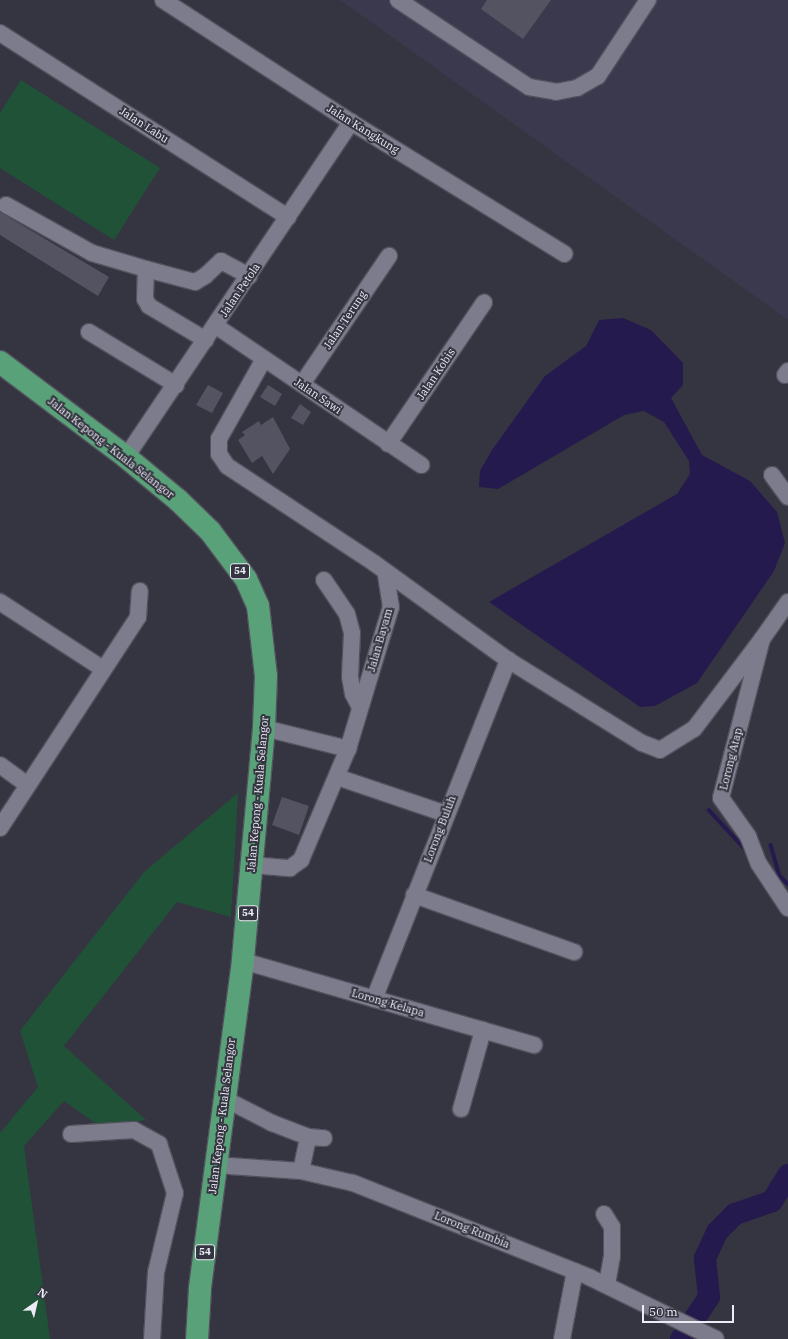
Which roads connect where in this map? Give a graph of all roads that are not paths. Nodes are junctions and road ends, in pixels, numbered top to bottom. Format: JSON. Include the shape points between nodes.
{"nodes":[{"id":1,"x":163,"y":0,"type":"edge"},
{"id":2,"x":398,"y":0,"type":"edge"},
{"id":3,"x":648,"y":0,"type":"edge"},
{"id":4,"x":3,"y":40,"type":"edge"},
{"id":5,"x":351,"y":122,"type":"junction"},
{"id":6,"x":6,"y":205,"type":"dead end"},
{"id":7,"x":288,"y":218,"type":"junction"},
{"id":8,"x":565,"y":254,"type":"dead end"},
{"id":9,"x":389,"y":256,"type":"dead end"},
{"id":10,"x":146,"y":270,"type":"junction"},
{"id":11,"x":249,"y":276,"type":"junction"},
{"id":12,"x":484,"y":303,"type":"dead end"},
{"id":13,"x":216,"y":326,"type":"junction"},
{"id":14,"x":89,"y":332,"type":"dead end"},
{"id":15,"x":206,"y":340,"type":"junction"},
{"id":16,"x":264,"y":359,"type":"junction"},
{"id":17,"x":0,"y":362,"type":"edge"},
{"id":18,"x":176,"y":384,"type":"junction"},
{"id":19,"x":302,"y":384,"type":"junction"},
{"id":20,"x":388,"y":444,"type":"junction"},
{"id":21,"x":126,"y":457,"type":"junction"},
{"id":22,"x":420,"y":465,"type":"dead end"},
{"id":23,"x":772,"y":475,"type":"dead end"},
{"id":24,"x":788,"y":497,"type":"edge"},
{"id":25,"x":386,"y":574,"type":"junction"},
{"id":26,"x":324,"y":580,"type":"dead end"},
{"id":27,"x":140,"y":591,"type":"dead end"},
{"id":28,"x":0,"y":602,"type":"edge"},
{"id":29,"x":788,"y":602,"type":"edge"},
{"id":30,"x":762,"y":639,"type":"junction"},
{"id":31,"x":508,"y":660,"type":"junction"},
{"id":32,"x":103,"y":669,"type":"junction"},
{"id":33,"x":360,"y":707,"type":"junction"},
{"id":34,"x":264,"y":728,"type":"junction"},
{"id":35,"x":348,"y":749,"type":"junction"},
{"id":36,"x":0,"y":765,"type":"edge"},
{"id":37,"x":337,"y":777,"type":"junction"},
{"id":38,"x":28,"y":785,"type":"junction"},
{"id":39,"x":446,"y":814,"type":"junction"},
{"id":40,"x":0,"y":828,"type":"edge"},
{"id":41,"x":252,"y":864,"type":"junction"},
{"id":42,"x":414,"y":895,"type":"junction"},
{"id":43,"x":788,"y":908,"type":"edge"},
{"id":44,"x":574,"y":952,"type":"dead end"},
{"id":45,"x":243,"y":960,"type":"junction"},
{"id":46,"x":374,"y":999,"type":"junction"},
{"id":47,"x":483,"y":1030,"type":"junction"},
{"id":48,"x":534,"y":1045,"type":"dead end"},
{"id":49,"x":225,"y":1099,"type":"junction"},
{"id":50,"x":460,"y":1109,"type":"dead end"},
{"id":51,"x":71,"y":1134,"type":"dead end"},
{"id":52,"x":308,"y":1137,"type":"junction"},
{"id":53,"x":324,"y":1138,"type":"dead end"},
{"id":54,"x":215,"y":1165,"type":"junction"},
{"id":55,"x":301,"y":1171,"type":"junction"},
{"id":56,"x":604,"y":1214,"type":"dead end"},
{"id":57,"x":576,"y":1271,"type":"junction"},
{"id":58,"x":607,"y":1285,"type":"junction"},
{"id":59,"x":152,"y":1339,"type":"edge"},
{"id":60,"x":197,"y":1339,"type":"edge"},
{"id":61,"x":562,"y":1339,"type":"edge"},
{"id":62,"x":716,"y":1339,"type":"edge"}],
"edges":[{"from":1,"to":5,"type":"street","name":"Jalan Kangkung"},
{"from":2,"to":3,"type":"street","via":[[529,87],[556,92],[577,88],[598,76]]},
{"from":4,"to":7,"type":"street","name":"Jalan Labu"},
{"from":5,"to":7,"type":"street","name":"Jalan Petola"},
{"from":5,"to":8,"type":"street","name":"Jalan Kangkung"},
{"from":6,"to":10,"type":"street","via":[[92,253]]},
{"from":7,"to":11,"type":"street","name":"Jalan Petola"},
{"from":9,"to":19,"type":"street","name":"Jalan Terung"},
{"from":10,"to":11,"type":"street","via":[[195,282],[221,261]]},
{"from":10,"to":15,"type":"street","via":[[145,299],[149,306]]},
{"from":11,"to":13,"type":"street","name":"Jalan Petola"},
{"from":12,"to":20,"type":"street","name":"Jalan Kobis"},
{"from":13,"to":15,"type":"street","name":"Jalan Petola"},
{"from":13,"to":16,"type":"street","name":"Jalan Sawi"},
{"from":14,"to":18,"type":"street"},
{"from":15,"to":18,"type":"street","name":"Jalan Petola"},
{"from":16,"to":19,"type":"street","name":"Jalan Sawi"},
{"from":16,"to":25,"type":"street","via":[[219,440],[219,454],[227,466]]},
{"from":17,"to":21,"type":"highway","name":"Jalan Kepong - Kuala Selangor","number":"54"},
{"from":18,"to":21,"type":"street","name":"Jalan Petola"},
{"from":19,"to":20,"type":"street","name":"Jalan Sawi"},
{"from":20,"to":22,"type":"street","name":"Jalan Sawi"},
{"from":21,"to":34,"type":"highway","name":"Jalan Kepong - Kuala Selangor","number":"54","via":[[210,531],[246,579],[258,606],[262,630],[266,676]]},
{"from":23,"to":24,"type":"street"},
{"from":25,"to":31,"type":"street"},
{"from":25,"to":33,"type":"street","name":"Jalan Bayam","via":[[391,607]]},
{"from":26,"to":33,"type":"street","via":[[347,614],[352,633],[350,677],[353,694]]},
{"from":27,"to":32,"type":"street","via":[[138,617]]},
{"from":28,"to":32,"type":"street"},
{"from":29,"to":30,"type":"street","name":"Lorong Atap"},
{"from":30,"to":31,"type":"street","via":[[694,729],[660,750],[642,743]]},
{"from":30,"to":43,"type":"street","name":"Lorong Atap","via":[[721,798],[748,836],[759,864]]},
{"from":31,"to":39,"type":"street","name":"Lorong Buluh"},
{"from":32,"to":38,"type":"street"},
{"from":33,"to":35,"type":"street","name":"Jalan Bayam"},
{"from":34,"to":35,"type":"street"},
{"from":34,"to":41,"type":"highway","name":"Jalan Kepong - Kuala Selangor","number":"54"},
{"from":35,"to":37,"type":"street","name":"Jalan Bayam"},
{"from":36,"to":38,"type":"street"},
{"from":37,"to":39,"type":"street"},
{"from":37,"to":41,"type":"street","name":"Jalan Bayam","via":[[301,860],[296,866],[282,869]]},
{"from":38,"to":40,"type":"street"},
{"from":39,"to":42,"type":"street","name":"Lorong Buluh"},
{"from":41,"to":45,"type":"highway","name":"Jalan Kepong - Kuala Selangor","number":"54"},
{"from":42,"to":44,"type":"street"},
{"from":42,"to":46,"type":"street","name":"Lorong Buluh"},
{"from":45,"to":46,"type":"street","name":"Lorong Kelapa"},
{"from":45,"to":49,"type":"highway","name":"Jalan Kepong - Kuala Selangor","number":"54"},
{"from":46,"to":47,"type":"street","name":"Lorong Kelapa"},
{"from":47,"to":48,"type":"street","name":"Lorong Kelapa"},
{"from":47,"to":50,"type":"street"},
{"from":49,"to":52,"type":"street","via":[[272,1123]]},
{"from":49,"to":54,"type":"highway","name":"Jalan Kepong - Kuala Selangor","number":"54"},
{"from":51,"to":59,"type":"street","via":[[134,1130],[159,1144],[175,1193],[156,1272]]},
{"from":52,"to":53,"type":"street"},
{"from":52,"to":55,"type":"street"},
{"from":54,"to":55,"type":"street","name":"Lorong Rumbia"},
{"from":54,"to":60,"type":"highway","name":"Jalan Kepong - Kuala Selangor","number":"54"},
{"from":55,"to":57,"type":"street","name":"Lorong Rumbia","via":[[353,1183]]},
{"from":56,"to":58,"type":"street","via":[[612,1227],[612,1256]]},
{"from":57,"to":58,"type":"street","name":"Lorong Rumbia"},
{"from":57,"to":61,"type":"street"},
{"from":58,"to":62,"type":"street","name":"Lorong Rumbia"}]}
